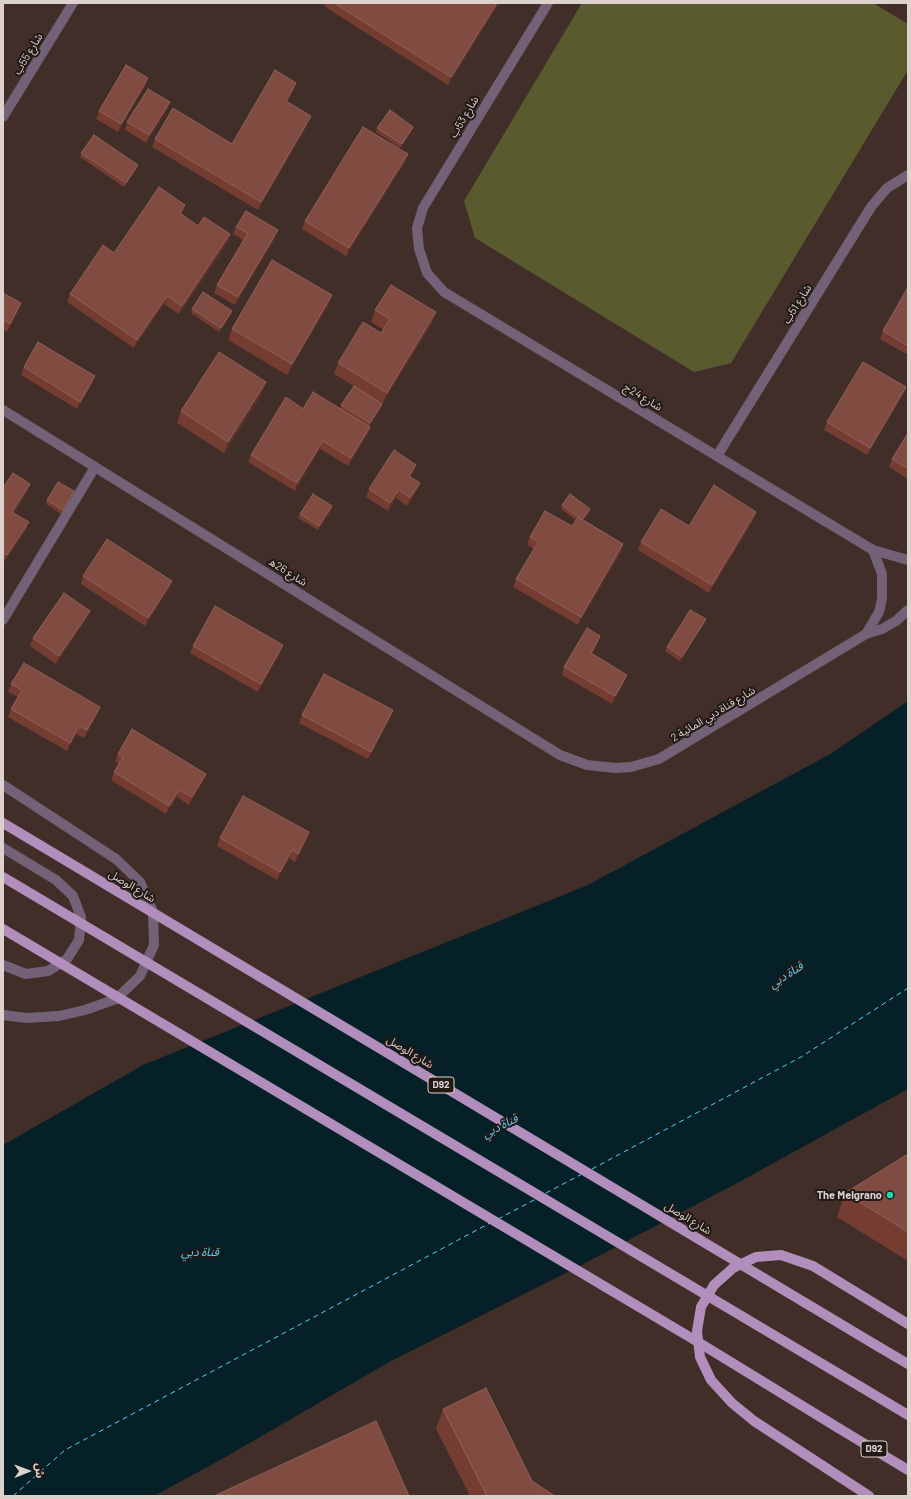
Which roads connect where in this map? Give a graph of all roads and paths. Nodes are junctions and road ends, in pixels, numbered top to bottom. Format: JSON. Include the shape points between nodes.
{"nodes":[{"id":1,"x":73,"y":3,"type":"edge"},
{"id":2,"x":548,"y":3,"type":"edge"},
{"id":3,"x":3,"y":117,"type":"edge"},
{"id":4,"x":908,"y":175,"type":"edge"},
{"id":5,"x":419,"y":249,"type":"joint"},
{"id":6,"x":3,"y":410,"type":"edge"},
{"id":7,"x":717,"y":456,"type":"junction"},
{"id":8,"x":95,"y":467,"type":"junction"},
{"id":9,"x":873,"y":550,"type":"junction"},
{"id":10,"x":908,"y":560,"type":"edge"},
{"id":11,"x":908,"y":610,"type":"edge"},
{"id":12,"x":3,"y":620,"type":"edge"},
{"id":13,"x":866,"y":634,"type":"junction"},
{"id":14,"x":560,"y":755,"type":"joint"},
{"id":15,"x":3,"y":785,"type":"edge"},
{"id":16,"x":3,"y":823,"type":"edge"},
{"id":17,"x":3,"y":848,"type":"edge"},
{"id":18,"x":3,"y":877,"type":"edge"},
{"id":19,"x":3,"y":929,"type":"edge"},
{"id":20,"x":3,"y":965,"type":"edge"},
{"id":21,"x":3,"y":1015,"type":"edge"},
{"id":22,"x":908,"y":1324,"type":"edge"},
{"id":23,"x":908,"y":1364,"type":"edge"},
{"id":24,"x":908,"y":1415,"type":"edge"},
{"id":25,"x":908,"y":1470,"type":"edge"},
{"id":26,"x":869,"y":1496,"type":"edge"}],
"edges":[{"from":1,"to":3,"type":"street","name":"شارع 55ب"},
{"from":2,"to":5,"type":"street","name":"شارع 53ب","via":[[423,208],[417,228]]},
{"from":4,"to":7,"type":"street","name":"شارع 51ب","via":[[887,188],[872,207]]},
{"from":5,"to":7,"type":"street","name":"شارع 24ج","via":[[428,273],[444,292]]},
{"from":6,"to":8,"type":"street","name":"شارع 26ه"},
{"from":7,"to":9,"type":"street","name":"شارع 24ج"},
{"from":8,"to":12,"type":"street"},
{"from":8,"to":14,"type":"street","name":"شارع 26ه"},
{"from":9,"to":10,"type":"street"},
{"from":9,"to":13,"type":"street","name":"شارع قناة دبي المائية 2","via":[[882,574],[882,600],[879,612]]},
{"from":11,"to":13,"type":"street","name":"شارع قناة دبي المائية 2","via":[[882,629]]},
{"from":13,"to":14,"type":"street","name":"شارع قناة دبي المائية 2","via":[[659,759],[631,767],[602,767],[573,761]]},
{"from":15,"to":21,"type":"street","via":[[116,859],[140,882],[154,912],[154,946],[140,976],[116,999],[59,1016],[26,1018]]},
{"from":16,"to":23,"type":"main road","name":"شارع الوصل","number":"D92","bridge":true},
{"from":17,"to":20,"type":"street","via":[[56,880],[73,896],[81,917],[79,940],[67,959],[48,971],[26,974]]},
{"from":18,"to":24,"type":"main road","bridge":true},
{"from":19,"to":25,"type":"main road","number":"D92","bridge":true},
{"from":22,"to":26,"type":"main road","via":[[813,1266],[781,1255],[756,1257],[733,1268],[714,1285],[702,1307],[697,1331],[700,1357],[711,1380],[732,1403],[754,1421]]}]}
